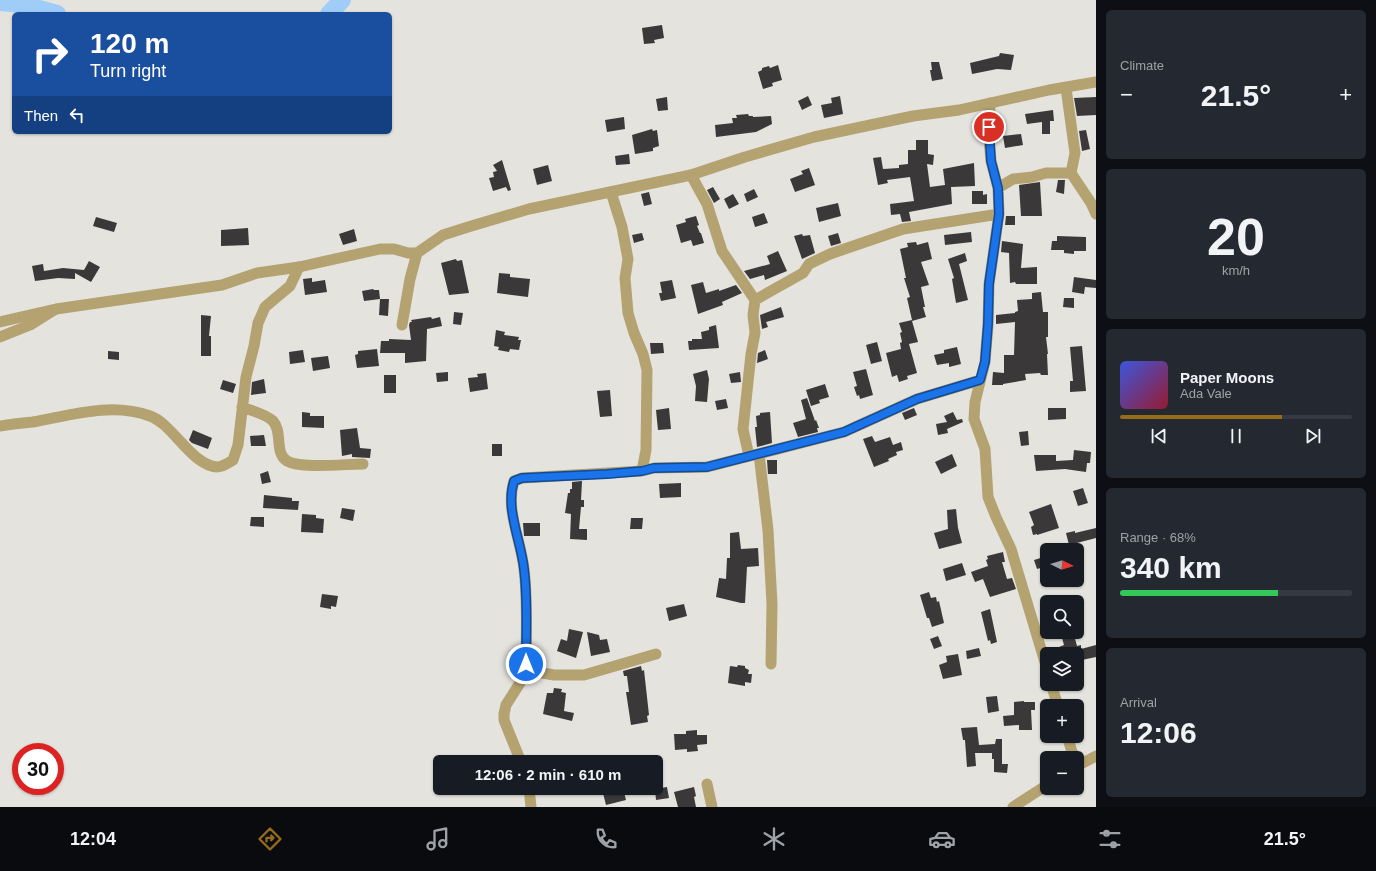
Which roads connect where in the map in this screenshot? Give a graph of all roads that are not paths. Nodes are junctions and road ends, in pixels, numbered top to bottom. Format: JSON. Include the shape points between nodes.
{"nodes":[{"id":1,"x":1096,"y":82,"type":"edge"},
{"id":2,"x":1066,"y":88,"type":"junction"},
{"id":3,"x":990,"y":103,"type":"junction"},
{"id":4,"x":1071,"y":173,"type":"junction"},
{"id":5,"x":691,"y":175,"type":"junction"},
{"id":6,"x":998,"y":188,"type":"junction"},
{"id":7,"x":611,"y":192,"type":"junction"},
{"id":8,"x":999,"y":214,"type":"junction"},
{"id":9,"x":1096,"y":214,"type":"edge"},
{"id":10,"x":418,"y":253,"type":"junction"},
{"id":11,"x":299,"y":267,"type":"junction"},
{"id":12,"x":755,"y":300,"type":"junction"},
{"id":13,"x":56,"y":309,"type":"junction"},
{"id":14,"x":0,"y":322,"type":"edge"},
{"id":15,"x":402,"y":325,"type":"dead end"},
{"id":16,"x":0,"y":337,"type":"edge"},
{"id":17,"x":980,"y":380,"type":"junction"},
{"id":18,"x":242,"y":407,"type":"junction"},
{"id":19,"x":0,"y":426,"type":"edge"},
{"id":20,"x":754,"y":455,"type":"junction"},
{"id":21,"x":363,"y":464,"type":"dead end"},
{"id":22,"x":642,"y":471,"type":"junction"},
{"id":23,"x":1040,"y":647,"type":"edge"},
{"id":24,"x":656,"y":654,"type":"dead end"},
{"id":25,"x":771,"y":664,"type":"dead end"},
{"id":26,"x":525,"y":675,"type":"junction"},
{"id":27,"x":519,"y":755,"type":"edge"},
{"id":28,"x":1096,"y":756,"type":"edge"},
{"id":29,"x":1084,"y":762,"type":"edge"},
{"id":30,"x":707,"y":784,"type":"dead end"},
{"id":31,"x":1040,"y":790,"type":"edge"},
{"id":32,"x":530,"y":795,"type":"edge"},
{"id":33,"x":531,"y":807,"type":"edge"},
{"id":34,"x":712,"y":807,"type":"edge"},
{"id":35,"x":1013,"y":807,"type":"edge"}],
"edges":[{"from":1,"to":2,"type":"street"},
{"from":2,"to":3,"type":"street"},
{"from":2,"to":4,"type":"street","via":[[1075,153]]},
{"from":3,"to":5,"type":"street","via":[[814,137]]},
{"from":3,"to":6,"type":"street","via":[[991,161]]},
{"from":4,"to":6,"type":"street","via":[[1046,173],[1013,179]]},
{"from":4,"to":9,"type":"street"},
{"from":5,"to":7,"type":"street"},
{"from":5,"to":12,"type":"street","via":[[708,204],[722,251]]},
{"from":6,"to":8,"type":"street"},
{"from":7,"to":10,"type":"street","via":[[529,209],[443,235]]},
{"from":7,"to":22,"type":"street","via":[[622,227],[628,259],[625,278],[628,313],[647,370],[646,450]]},
{"from":8,"to":12,"type":"street","via":[[902,229],[830,254],[809,264],[803,273]]},
{"from":8,"to":17,"type":"street","via":[[989,284],[985,362]]},
{"from":10,"to":11,"type":"street","via":[[380,249]]},
{"from":10,"to":15,"type":"street","via":[[410,279]]},
{"from":11,"to":13,"type":"street","via":[[257,273],[222,284]]},
{"from":11,"to":18,"type":"street","via":[[290,286],[265,307],[258,323]]},
{"from":12,"to":20,"type":"street","via":[[752,315],[756,333],[751,354],[743,429]]},
{"from":13,"to":14,"type":"street"},
{"from":13,"to":16,"type":"street","via":[[30,325]]},
{"from":17,"to":20,"type":"street","via":[[917,399],[844,432]]},
{"from":17,"to":23,"type":"street","via":[[974,419],[984,449],[988,497],[1011,549]]},
{"from":18,"to":19,"type":"street","via":[[238,445],[233,460],[225,466],[217,467],[193,454],[154,417],[137,411],[90,411]]},
{"from":18,"to":21,"type":"street","via":[[273,422],[282,457],[287,461],[309,466]]},
{"from":20,"to":22,"type":"street","via":[[707,467],[654,468]]},
{"from":20,"to":25,"type":"street","via":[[768,530],[772,604]]},
{"from":22,"to":26,"type":"street","via":[[522,478],[514,481],[512,507],[526,584]]},
{"from":24,"to":26,"type":"street","via":[[584,675],[554,676],[531,670]]},
{"from":26,"to":27,"type":"street","via":[[509,699],[504,714],[504,720]]},
{"from":28,"to":29,"type":"street"},
{"from":30,"to":34,"type":"street"},
{"from":31,"to":35,"type":"street"},
{"from":32,"to":33,"type":"street"}]}
